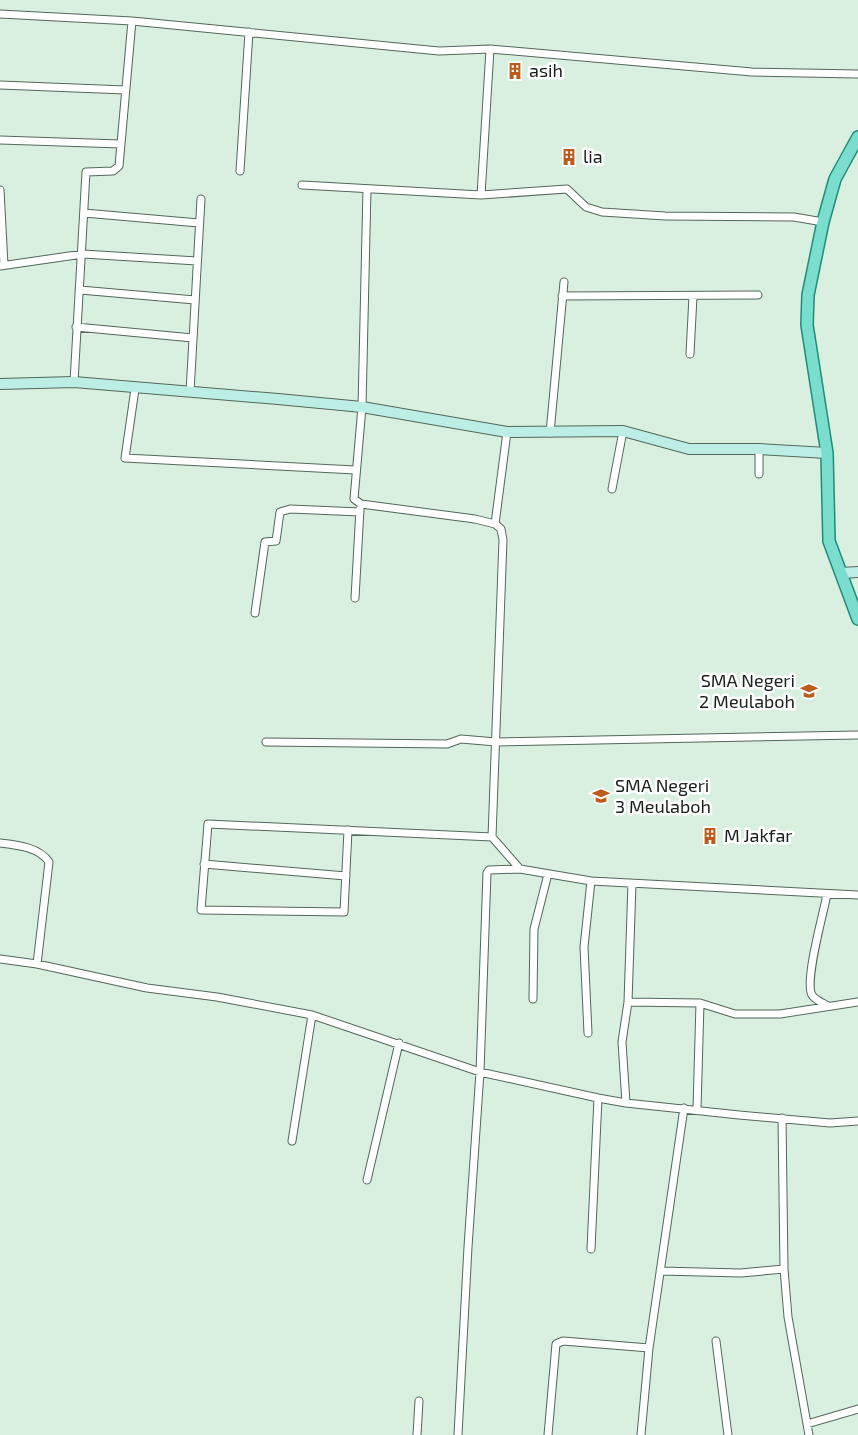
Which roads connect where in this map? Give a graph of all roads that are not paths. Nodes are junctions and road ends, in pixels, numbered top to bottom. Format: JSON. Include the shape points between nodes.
{"nodes":[{"id":1,"x":0,"y":14,"type":"edge"},
{"id":2,"x":132,"y":21,"type":"junction"},
{"id":3,"x":249,"y":32,"type":"junction"},
{"id":4,"x":490,"y":49,"type":"junction"},
{"id":5,"x":858,"y":74,"type":"edge"},
{"id":6,"x":0,"y":85,"type":"edge"},
{"id":7,"x":125,"y":90,"type":"junction"},
{"id":8,"x":858,"y":137,"type":"edge"},
{"id":9,"x":0,"y":140,"type":"edge"},
{"id":10,"x":121,"y":144,"type":"junction"},
{"id":11,"x":240,"y":172,"type":"dead end"},
{"id":12,"x":302,"y":185,"type":"dead end"},
{"id":13,"x":367,"y":189,"type":"junction"},
{"id":14,"x":0,"y":190,"type":"edge"},
{"id":15,"x":481,"y":195,"type":"junction"},
{"id":16,"x":201,"y":199,"type":"dead end"},
{"id":17,"x":84,"y":213,"type":"junction"},
{"id":18,"x":823,"y":222,"type":"junction"},
{"id":19,"x":199,"y":223,"type":"junction"},
{"id":20,"x":82,"y":254,"type":"junction"},
{"id":21,"x":197,"y":261,"type":"junction"},
{"id":22,"x":2,"y":265,"type":"edge"},
{"id":23,"x":564,"y":282,"type":"dead end"},
{"id":24,"x":80,"y":290,"type":"junction"},
{"id":25,"x":758,"y":295,"type":"dead end"},
{"id":26,"x":562,"y":296,"type":"junction"},
{"id":27,"x":693,"y":296,"type":"junction"},
{"id":28,"x":195,"y":300,"type":"junction"},
{"id":29,"x":76,"y":327,"type":"junction"},
{"id":30,"x":193,"y":338,"type":"junction"},
{"id":31,"x":690,"y":354,"type":"dead end"},
{"id":32,"x":74,"y":382,"type":"junction"},
{"id":33,"x":0,"y":384,"type":"edge"},
{"id":34,"x":135,"y":388,"type":"junction"},
{"id":35,"x":190,"y":392,"type":"junction"},
{"id":36,"x":362,"y":408,"type":"junction"},
{"id":37,"x":623,"y":431,"type":"junction"},
{"id":38,"x":507,"y":432,"type":"junction"},
{"id":39,"x":550,"y":433,"type":"junction"},
{"id":40,"x":760,"y":449,"type":"junction"},
{"id":41,"x":827,"y":453,"type":"junction"},
{"id":42,"x":355,"y":470,"type":"junction"},
{"id":43,"x":759,"y":474,"type":"dead end"},
{"id":44,"x":612,"y":490,"type":"dead end"},
{"id":45,"x":361,"y":504,"type":"junction"},
{"id":46,"x":360,"y":512,"type":"junction"},
{"id":47,"x":495,"y":524,"type":"junction"},
{"id":48,"x":858,"y":572,"type":"edge"},
{"id":49,"x":841,"y":573,"type":"junction"},
{"id":50,"x":355,"y":598,"type":"dead end"},
{"id":51,"x":255,"y":613,"type":"dead end"},
{"id":52,"x":858,"y":619,"type":"edge"},
{"id":53,"x":858,"y":735,"type":"edge"},
{"id":54,"x":266,"y":742,"type":"dead end"},
{"id":55,"x":496,"y":742,"type":"junction"},
{"id":56,"x":348,"y":830,"type":"junction"},
{"id":57,"x":492,"y":837,"type":"junction"},
{"id":58,"x":0,"y":843,"type":"edge"},
{"id":59,"x":204,"y":864,"type":"junction"},
{"id":60,"x":520,"y":869,"type":"junction"},
{"id":61,"x":548,"y":874,"type":"junction"},
{"id":62,"x":346,"y":876,"type":"junction"},
{"id":63,"x":591,"y":881,"type":"junction"},
{"id":64,"x":632,"y":884,"type":"junction"},
{"id":65,"x":827,"y":894,"type":"junction"},
{"id":66,"x":858,"y":895,"type":"edge"},
{"id":67,"x":0,"y":959,"type":"edge"},
{"id":68,"x":37,"y":964,"type":"junction"},
{"id":69,"x":533,"y":999,"type":"dead end"},
{"id":70,"x":628,"y":1002,"type":"junction"},
{"id":71,"x":700,"y":1002,"type":"junction"},
{"id":72,"x":858,"y":1002,"type":"edge"},
{"id":73,"x":828,"y":1006,"type":"junction"},
{"id":74,"x":312,"y":1015,"type":"junction"},
{"id":75,"x":588,"y":1033,"type":"dead end"},
{"id":76,"x":400,"y":1043,"type":"junction"},
{"id":77,"x":480,"y":1072,"type":"junction"},
{"id":78,"x":598,"y":1098,"type":"junction"},
{"id":79,"x":626,"y":1103,"type":"junction"},
{"id":80,"x":684,"y":1108,"type":"junction"},
{"id":81,"x":697,"y":1109,"type":"junction"},
{"id":82,"x":782,"y":1118,"type":"junction"},
{"id":83,"x":858,"y":1121,"type":"edge"},
{"id":84,"x":292,"y":1141,"type":"dead end"},
{"id":85,"x":367,"y":1180,"type":"dead end"},
{"id":86,"x":591,"y":1249,"type":"dead end"},
{"id":87,"x":784,"y":1269,"type":"junction"},
{"id":88,"x":660,"y":1271,"type":"junction"},
{"id":89,"x":716,"y":1341,"type":"dead end"},
{"id":90,"x":649,"y":1348,"type":"junction"},
{"id":91,"x":419,"y":1401,"type":"dead end"},
{"id":92,"x":858,"y":1409,"type":"edge"},
{"id":93,"x":807,"y":1424,"type":"junction"},
{"id":94,"x":417,"y":1435,"type":"edge"},
{"id":95,"x":458,"y":1435,"type":"edge"},
{"id":96,"x":548,"y":1435,"type":"edge"},
{"id":97,"x":641,"y":1435,"type":"edge"},
{"id":98,"x":728,"y":1435,"type":"edge"},
{"id":99,"x":809,"y":1435,"type":"edge"}],
"edges":[{"from":1,"to":2,"type":"street"},
{"from":2,"to":3,"type":"street"},
{"from":2,"to":7,"type":"street"},
{"from":3,"to":4,"type":"street","via":[[438,50]]},
{"from":3,"to":11,"type":"street"},
{"from":4,"to":5,"type":"street","via":[[752,72]]},
{"from":4,"to":15,"type":"street"},
{"from":6,"to":7,"type":"street"},
{"from":7,"to":10,"type":"street"},
{"from":8,"to":18,"type":"main road","via":[[835,179]]},
{"from":9,"to":10,"type":"street"},
{"from":10,"to":17,"type":"street","via":[[117,168],[108,172],[86,172]]},
{"from":12,"to":13,"type":"street"},
{"from":13,"to":15,"type":"street"},
{"from":13,"to":36,"type":"street"},
{"from":14,"to":22,"type":"street"},
{"from":15,"to":18,"type":"street","via":[[566,189],[586,207],[602,212],[794,217]]},
{"from":16,"to":19,"type":"street"},
{"from":17,"to":19,"type":"street"},
{"from":17,"to":20,"type":"street"},
{"from":18,"to":41,"type":"main road","via":[[808,295],[807,324]]},
{"from":19,"to":21,"type":"street"},
{"from":20,"to":21,"type":"street"},
{"from":20,"to":22,"type":"street"},
{"from":20,"to":24,"type":"street"},
{"from":21,"to":28,"type":"street"},
{"from":23,"to":26,"type":"street"},
{"from":24,"to":28,"type":"street"},
{"from":24,"to":29,"type":"street"},
{"from":25,"to":27,"type":"street"},
{"from":26,"to":27,"type":"street"},
{"from":26,"to":39,"type":"street"},
{"from":27,"to":31,"type":"street"},
{"from":28,"to":30,"type":"street"},
{"from":29,"to":30,"type":"street"},
{"from":29,"to":32,"type":"street"},
{"from":30,"to":35,"type":"street"},
{"from":32,"to":33,"type":"street"},
{"from":32,"to":34,"type":"street"},
{"from":34,"to":35,"type":"street"},
{"from":34,"to":42,"type":"street","via":[[125,458]]},
{"from":35,"to":36,"type":"street"},
{"from":36,"to":38,"type":"street"},
{"from":36,"to":42,"type":"street"},
{"from":37,"to":39,"type":"street"},
{"from":37,"to":40,"type":"street","via":[[689,449]]},
{"from":37,"to":44,"type":"street"},
{"from":38,"to":39,"type":"street"},
{"from":38,"to":47,"type":"street"},
{"from":40,"to":41,"type":"street"},
{"from":40,"to":43,"type":"street"},
{"from":41,"to":49,"type":"main road","via":[[828,531]]},
{"from":42,"to":45,"type":"street","via":[[354,498]]},
{"from":45,"to":46,"type":"street"},
{"from":45,"to":47,"type":"street"},
{"from":46,"to":50,"type":"street"},
{"from":46,"to":51,"type":"street","via":[[290,509],[280,512],[276,541],[265,542]]},
{"from":47,"to":55,"type":"street","via":[[501,529],[503,540]]},
{"from":48,"to":49,"type":"street"},
{"from":49,"to":52,"type":"main road"},
{"from":53,"to":55,"type":"street"},
{"from":54,"to":55,"type":"street","via":[[447,744],[461,739]]},
{"from":55,"to":57,"type":"street"},
{"from":56,"to":57,"type":"street"},
{"from":56,"to":59,"type":"street","via":[[208,824]]},
{"from":56,"to":62,"type":"street"},
{"from":57,"to":60,"type":"street"},
{"from":58,"to":68,"type":"street","via":[[33,850],[49,862]]},
{"from":59,"to":62,"type":"street"},
{"from":59,"to":62,"type":"street","via":[[201,910],[344,912]]},
{"from":60,"to":61,"type":"street"},
{"from":60,"to":77,"type":"street","via":[[489,870],[487,873]]},
{"from":61,"to":63,"type":"street"},
{"from":61,"to":69,"type":"street","via":[[534,929]]},
{"from":63,"to":64,"type":"street"},
{"from":63,"to":75,"type":"street","via":[[584,947]]},
{"from":64,"to":65,"type":"street"},
{"from":64,"to":70,"type":"street"},
{"from":65,"to":66,"type":"street"},
{"from":65,"to":73,"type":"street","via":[[814,946],[811,991],[817,1000]]},
{"from":67,"to":68,"type":"street"},
{"from":68,"to":74,"type":"street","via":[[147,988]]},
{"from":70,"to":71,"type":"street"},
{"from":70,"to":79,"type":"street","via":[[622,1042]]},
{"from":71,"to":73,"type":"street","via":[[735,1014],[780,1014]]},
{"from":71,"to":81,"type":"street"},
{"from":72,"to":73,"type":"street"},
{"from":74,"to":76,"type":"street"},
{"from":74,"to":84,"type":"street"},
{"from":76,"to":77,"type":"street"},
{"from":76,"to":85,"type":"street"},
{"from":77,"to":78,"type":"street"},
{"from":77,"to":95,"type":"street"},
{"from":78,"to":79,"type":"street"},
{"from":78,"to":86,"type":"street"},
{"from":79,"to":80,"type":"street"},
{"from":80,"to":81,"type":"street"},
{"from":80,"to":88,"type":"street"},
{"from":81,"to":82,"type":"street"},
{"from":82,"to":83,"type":"street"},
{"from":82,"to":87,"type":"street"},
{"from":87,"to":88,"type":"street","via":[[741,1274]]},
{"from":87,"to":93,"type":"street","via":[[788,1317]]},
{"from":88,"to":90,"type":"street"},
{"from":89,"to":98,"type":"street"},
{"from":90,"to":96,"type":"street","via":[[563,1341],[556,1344]]},
{"from":90,"to":97,"type":"street"},
{"from":91,"to":94,"type":"street"},
{"from":92,"to":93,"type":"street"},
{"from":93,"to":99,"type":"street"}]}
